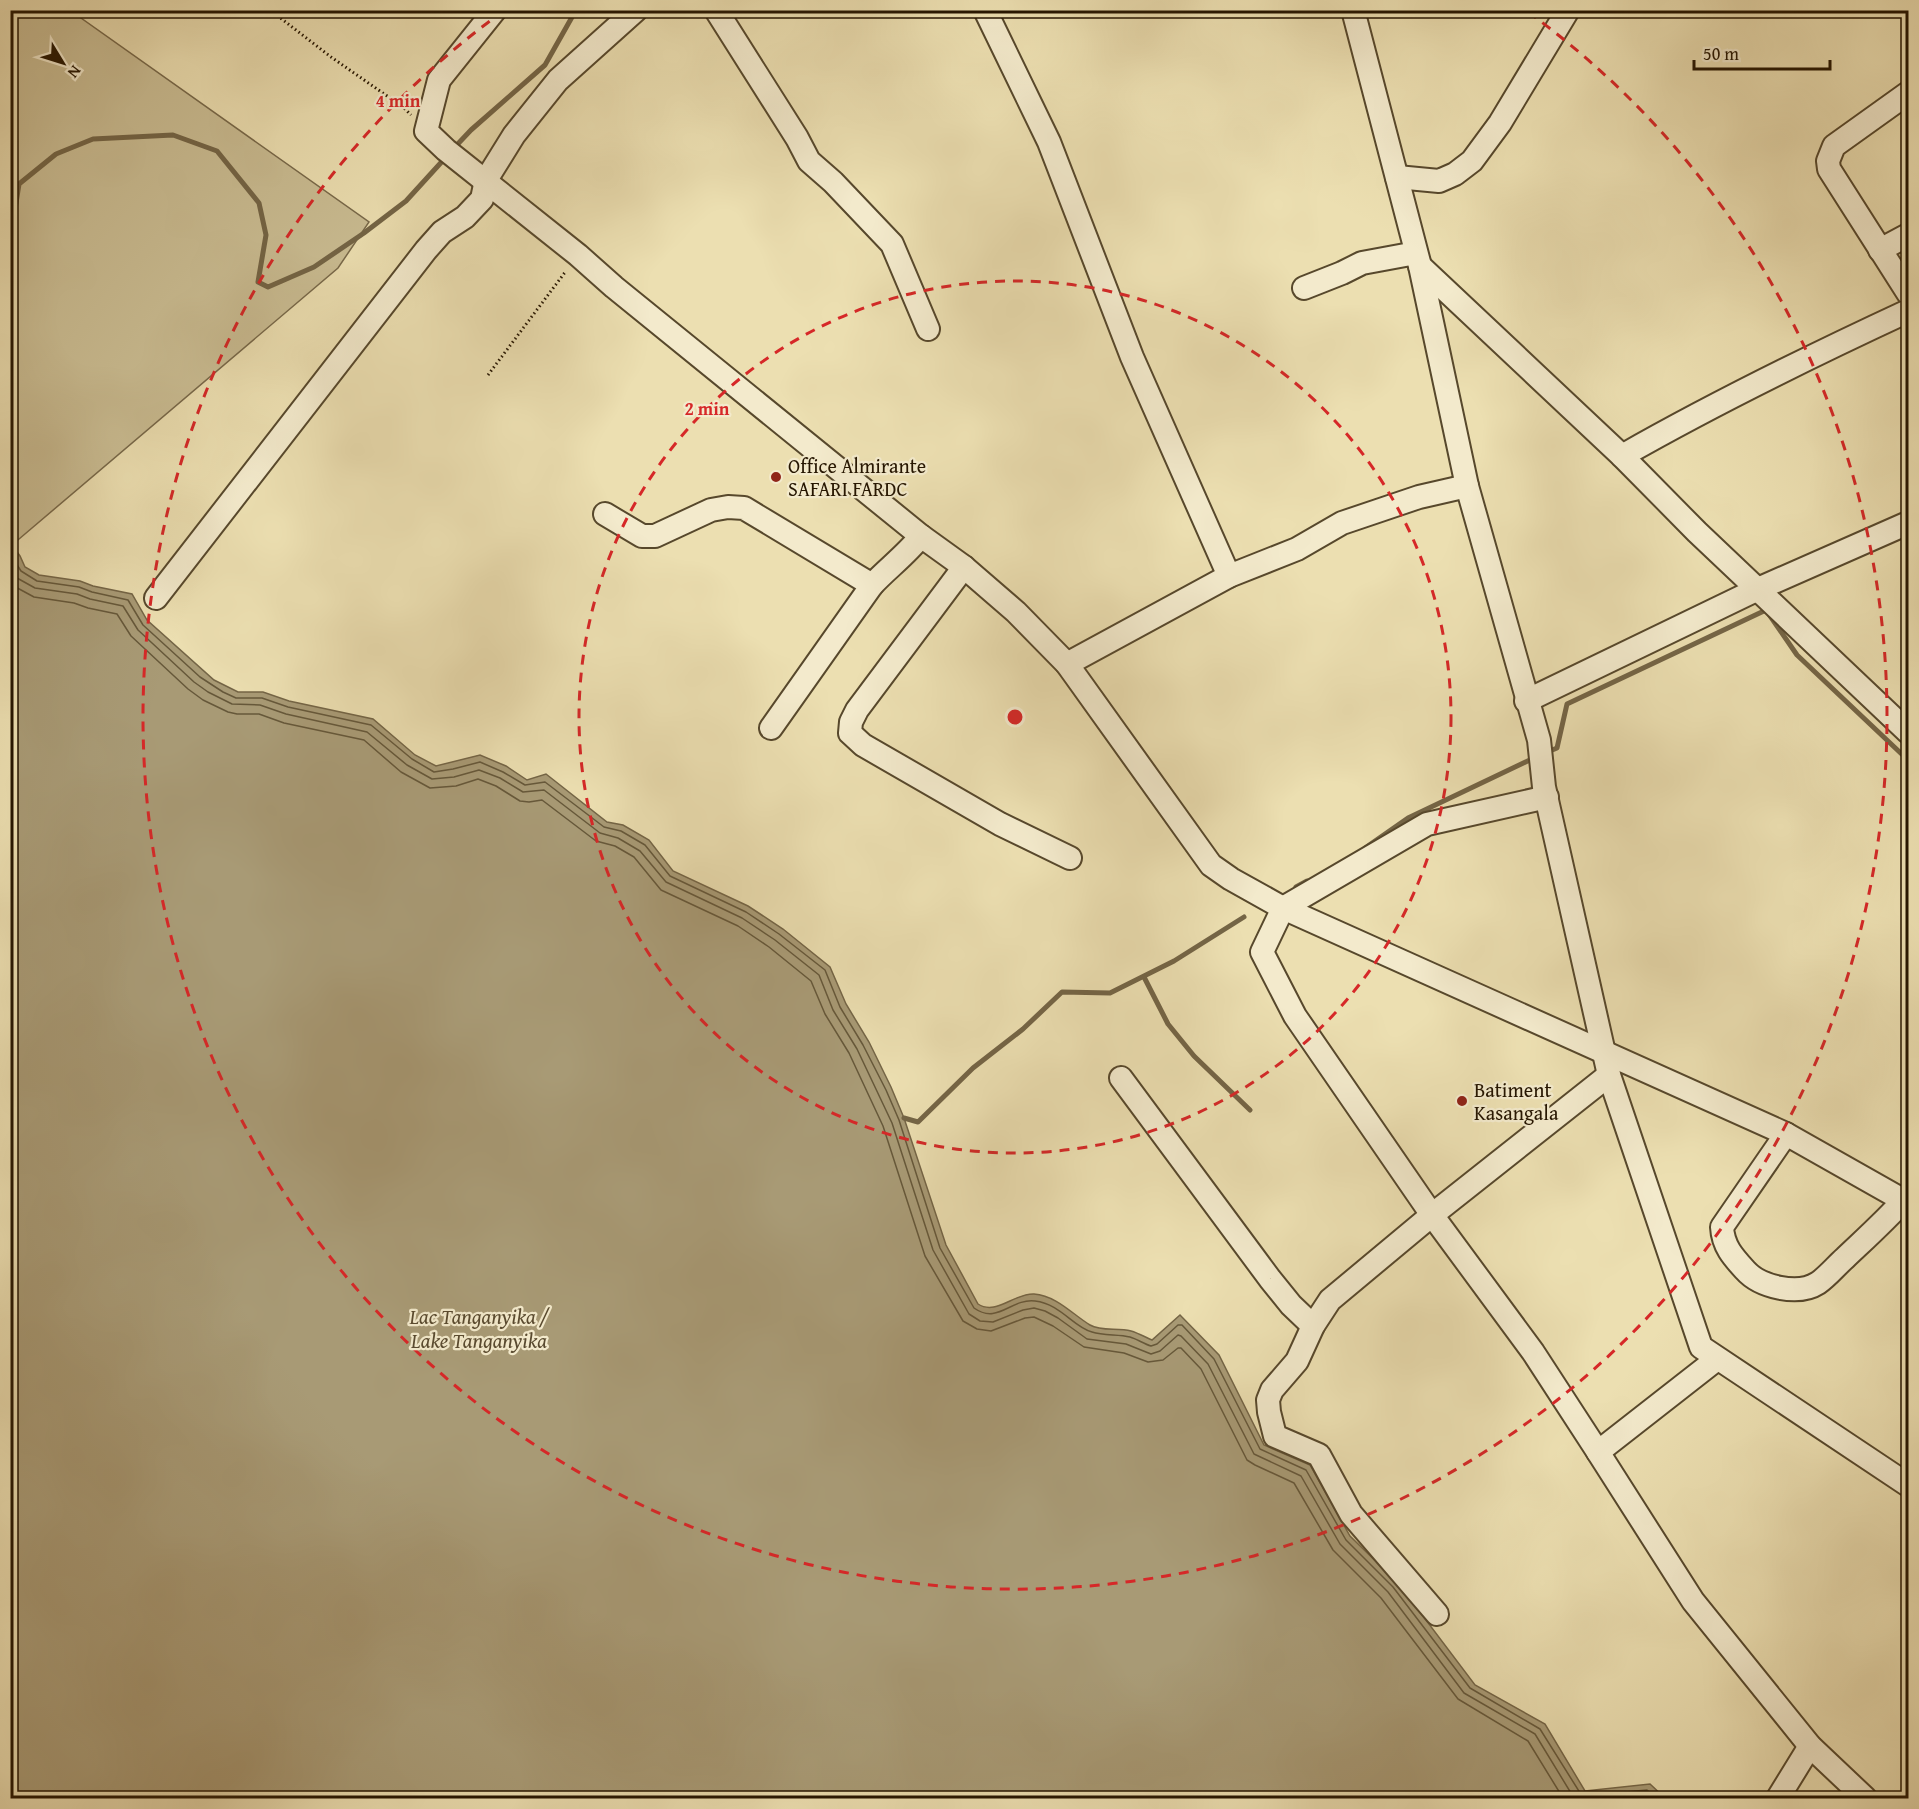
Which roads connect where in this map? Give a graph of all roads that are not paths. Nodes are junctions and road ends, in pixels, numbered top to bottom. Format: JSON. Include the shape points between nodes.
{"nodes":[{"id":1,"x":495,"y":10,"type":"edge"},
{"id":2,"x":636,"y":10,"type":"edge"},
{"id":3,"x":716,"y":10,"type":"edge"},
{"id":4,"x":985,"y":10,"type":"edge"},
{"id":5,"x":1353,"y":10,"type":"edge"},
{"id":6,"x":1568,"y":10,"type":"edge"},
{"id":7,"x":1908,"y":93,"type":"edge"},
{"id":8,"x":481,"y":177,"type":"junction"},
{"id":9,"x":1397,"y":177,"type":"junction"},
{"id":10,"x":1908,"y":235,"type":"edge"},
{"id":11,"x":1880,"y":250,"type":"junction"},
{"id":12,"x":1418,"y":259,"type":"junction"},
{"id":13,"x":1305,"y":288,"type":"dead end"},
{"id":14,"x":1908,"y":293,"type":"edge"},
{"id":15,"x":1908,"y":311,"type":"edge"},
{"id":16,"x":928,"y":329,"type":"dead end"},
{"id":17,"x":1622,"y":456,"type":"junction"},
{"id":18,"x":1467,"y":486,"type":"junction"},
{"id":19,"x":605,"y":514,"type":"dead end"},
{"id":20,"x":1908,"y":523,"type":"edge"},
{"id":21,"x":921,"y":536,"type":"junction"},
{"id":22,"x":964,"y":567,"type":"junction"},
{"id":23,"x":1229,"y":576,"type":"junction"},
{"id":24,"x":872,"y":585,"type":"junction"},
{"id":25,"x":1758,"y":589,"type":"junction"},
{"id":26,"x":156,"y":598,"type":"dead end"},
{"id":27,"x":1067,"y":664,"type":"junction"},
{"id":28,"x":1526,"y":701,"type":"junction"},
{"id":29,"x":771,"y":728,"type":"dead end"},
{"id":30,"x":1908,"y":732,"type":"edge"},
{"id":31,"x":1546,"y":792,"type":"junction"},
{"id":32,"x":1070,"y":858,"type":"dead end"},
{"id":33,"x":1282,"y":908,"type":"junction"},
{"id":34,"x":1605,"y":1052,"type":"junction"},
{"id":35,"x":1609,"y":1075,"type":"junction"},
{"id":36,"x":1121,"y":1078,"type":"dead end"},
{"id":37,"x":1786,"y":1134,"type":"junction"},
{"id":38,"x":1906,"y":1202,"type":"edge"},
{"id":39,"x":1432,"y":1215,"type":"junction"},
{"id":40,"x":1313,"y":1326,"type":"junction"},
{"id":41,"x":1717,"y":1359,"type":"junction"},
{"id":42,"x":1598,"y":1452,"type":"junction"},
{"id":43,"x":1908,"y":1485,"type":"edge"},
{"id":44,"x":1437,"y":1614,"type":"dead end"},
{"id":45,"x":1810,"y":1746,"type":"junction"},
{"id":46,"x":1778,"y":1798,"type":"edge"},
{"id":47,"x":1864,"y":1798,"type":"edge"}],
"edges":[{"from":1,"to":8,"type":"street","via":[[439,80],[426,130]]},
{"from":2,"to":8,"type":"street","via":[[558,80]]},
{"from":3,"to":16,"type":"street","via":[[809,161],[892,244]]},
{"from":4,"to":23,"type":"street","via":[[1049,142],[1132,357]]},
{"from":5,"to":9,"type":"street"},
{"from":6,"to":9,"type":"street","via":[[1500,123],[1472,161],[1439,181]]},
{"from":7,"to":11,"type":"street","via":[[1834,146],[1828,160],[1829,169]]},
{"from":8,"to":21,"type":"street"},
{"from":8,"to":26,"type":"street","via":[[482,199],[426,250]]},
{"from":9,"to":12,"type":"street"},
{"from":10,"to":11,"type":"street"},
{"from":11,"to":14,"type":"street"},
{"from":12,"to":13,"type":"street","via":[[1362,263]]},
{"from":12,"to":17,"type":"street"},
{"from":12,"to":18,"type":"street"},
{"from":15,"to":17,"type":"street","via":[[1701,412]]},
{"from":17,"to":25,"type":"street"},
{"from":18,"to":23,"type":"street","via":[[1342,522],[1297,549]]},
{"from":18,"to":28,"type":"street"},
{"from":19,"to":24,"type":"street","via":[[642,536],[655,536],[711,510],[744,508]]},
{"from":20,"to":25,"type":"street"},
{"from":21,"to":22,"type":"street"},
{"from":21,"to":24,"type":"street"},
{"from":22,"to":27,"type":"street"},
{"from":22,"to":32,"type":"street","via":[[856,710],[850,733],[863,745],[1000,824]]},
{"from":23,"to":27,"type":"street"},
{"from":24,"to":29,"type":"street"},
{"from":25,"to":28,"type":"street"},
{"from":25,"to":30,"type":"street"},
{"from":27,"to":33,"type":"street","via":[[1211,865]]},
{"from":28,"to":31,"type":"street","via":[[1539,740]]},
{"from":31,"to":33,"type":"street","via":[[1427,824]]},
{"from":31,"to":34,"type":"street"},
{"from":33,"to":34,"type":"street"},
{"from":33,"to":39,"type":"street","via":[[1262,951],[1295,1016]]},
{"from":34,"to":35,"type":"street"},
{"from":34,"to":37,"type":"street"},
{"from":35,"to":39,"type":"street"},
{"from":35,"to":41,"type":"street","via":[[1701,1347]]},
{"from":36,"to":40,"type":"street","via":[[1270,1279]]},
{"from":37,"to":38,"type":"street"},
{"from":37,"to":38,"type":"street","via":[[1722,1227],[1723,1239],[1732,1255],[1750,1276],[1790,1289],[1818,1283]]},
{"from":39,"to":40,"type":"street","via":[[1330,1300]]},
{"from":39,"to":42,"type":"street","via":[[1533,1352]]},
{"from":40,"to":44,"type":"street","via":[[1297,1361],[1268,1400],[1275,1436],[1319,1455],[1351,1514]]},
{"from":41,"to":42,"type":"street"},
{"from":41,"to":43,"type":"street"},
{"from":42,"to":45,"type":"street","via":[[1693,1602]]},
{"from":45,"to":46,"type":"street"},
{"from":45,"to":47,"type":"street"}]}
